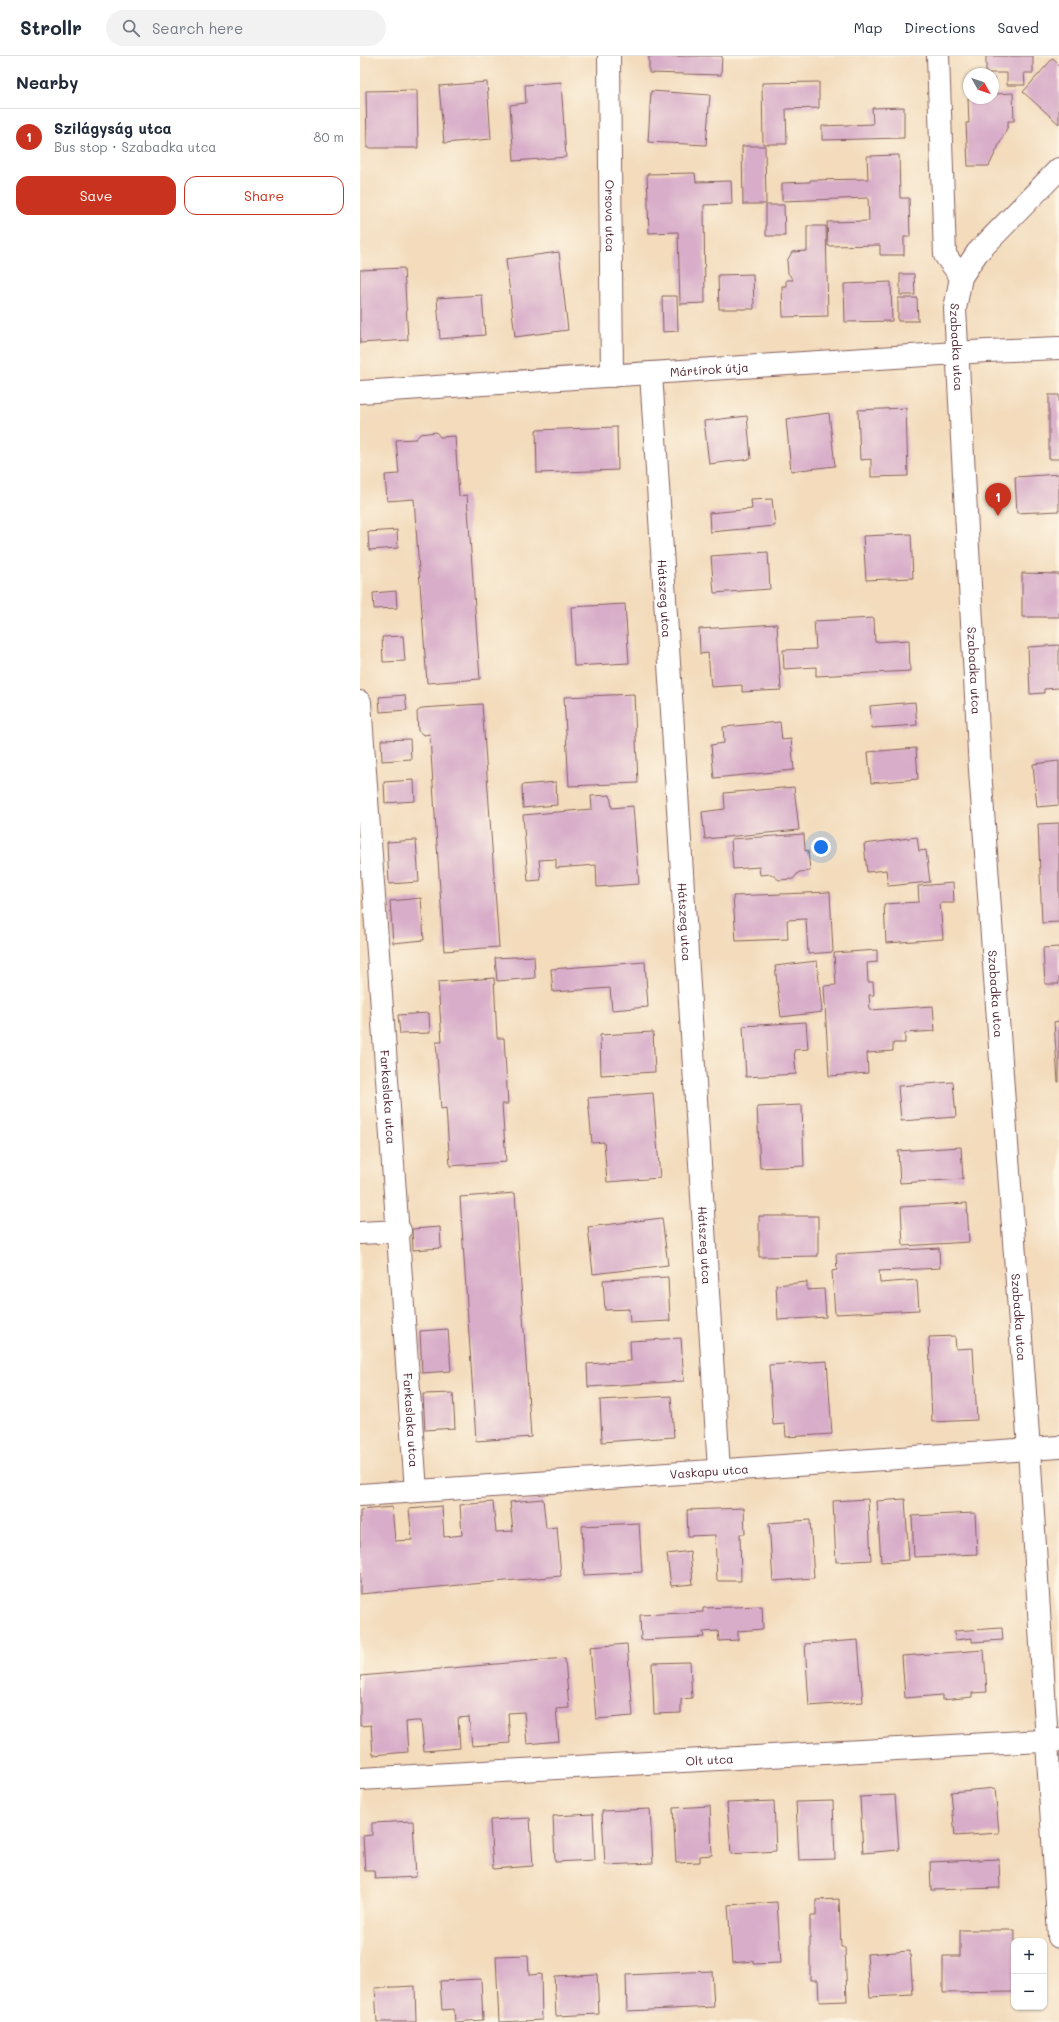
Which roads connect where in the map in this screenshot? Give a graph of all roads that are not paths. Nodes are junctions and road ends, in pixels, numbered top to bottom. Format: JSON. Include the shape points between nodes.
{"nodes":[{"id":1,"x":609,"y":56,"type":"edge"},
{"id":2,"x":938,"y":56,"type":"edge"},
{"id":3,"x":1059,"y":169,"type":"edge"},
{"id":4,"x":961,"y":277,"type":"junction"},
{"id":5,"x":1059,"y":348,"type":"edge"},
{"id":6,"x":958,"y":354,"type":"junction"},
{"id":7,"x":651,"y":373,"type":"junction"},
{"id":8,"x":612,"y":376,"type":"junction"},
{"id":9,"x":360,"y":392,"type":"edge"},
{"id":10,"x":360,"y":702,"type":"edge"},
{"id":11,"x":368,"y":943,"type":"edge"},
{"id":12,"x":400,"y":1231,"type":"junction"},
{"id":13,"x":360,"y":1234,"type":"edge"},
{"id":14,"x":1059,"y":1447,"type":"edge"},
{"id":15,"x":1029,"y":1449,"type":"junction"},
{"id":16,"x":719,"y":1470,"type":"junction"},
{"id":17,"x":416,"y":1491,"type":"junction"},
{"id":18,"x":360,"y":1495,"type":"edge"},
{"id":19,"x":1053,"y":1740,"type":"edge"},
{"id":20,"x":360,"y":1779,"type":"edge"},
{"id":21,"x":1059,"y":1937,"type":"edge"}],
"edges":[{"from":1,"to":8,"type":"street","name":"Orsova utca"},
{"from":2,"to":4,"type":"street","via":[[945,255]]},
{"from":3,"to":4,"type":"street","via":[[977,253]]},
{"from":4,"to":6,"type":"street","name":"Szabadka utca","via":[[955,309]]},
{"from":5,"to":6,"type":"street","name":"Mártírok útja"},
{"from":6,"to":7,"type":"street","name":"Mártírok útja"},
{"from":6,"to":15,"type":"street","name":"Szabadka utca","via":[[980,770]]},
{"from":7,"to":8,"type":"street","name":"Mártírok útja"},
{"from":7,"to":16,"type":"street","name":"Hátszeg utca"},
{"from":8,"to":9,"type":"street","name":"Mártírok útja"},
{"from":10,"to":11,"type":"street","name":"Farkaslaka utca"},
{"from":11,"to":12,"type":"street","name":"Farkaslaka utca"},
{"from":12,"to":13,"type":"street"},
{"from":12,"to":17,"type":"street","name":"Farkaslaka utca"},
{"from":14,"to":15,"type":"street","name":"Vaskapu utca"},
{"from":15,"to":16,"type":"street","name":"Vaskapu utca"},
{"from":15,"to":19,"type":"street","name":"Szabadka utca"},
{"from":16,"to":17,"type":"street","name":"Vaskapu utca"},
{"from":17,"to":18,"type":"street","name":"Vaskapu utca"},
{"from":19,"to":20,"type":"street","name":"Olt utca"},
{"from":19,"to":21,"type":"street","name":"Szabadka utca"}]}
